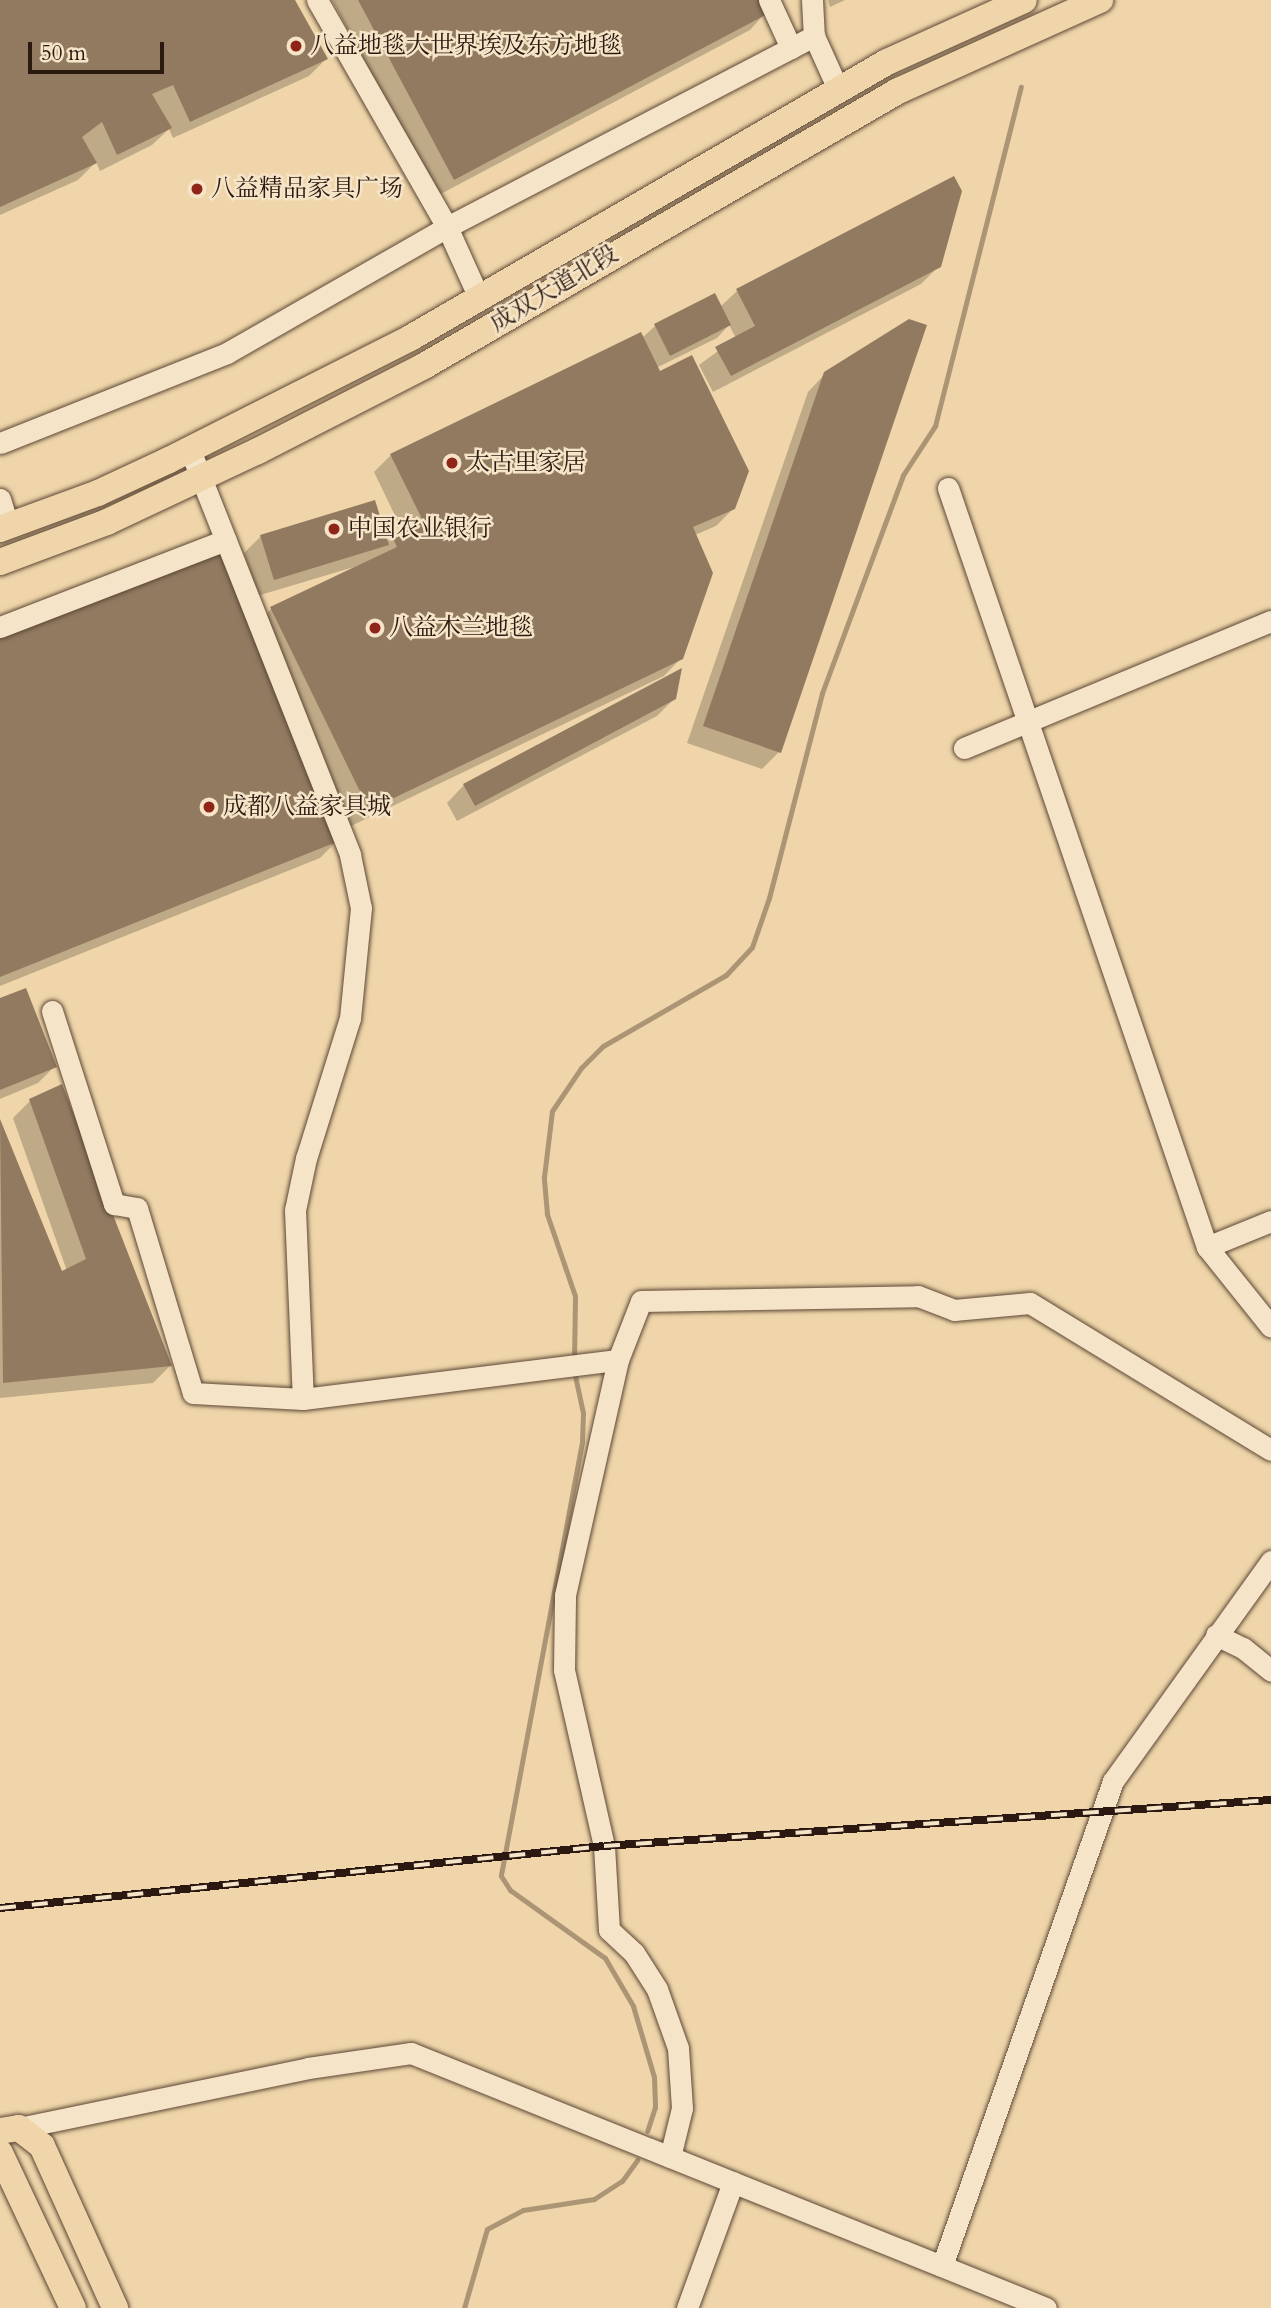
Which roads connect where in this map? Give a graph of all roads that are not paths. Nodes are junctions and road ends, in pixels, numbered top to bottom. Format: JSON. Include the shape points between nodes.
{"nodes":[{"id":1,"x":317,"y":0,"type":"edge"},
{"id":2,"x":769,"y":0,"type":"edge"},
{"id":3,"x":812,"y":0,"type":"edge"},
{"id":4,"x":1024,"y":0,"type":"edge"},
{"id":5,"x":1100,"y":0,"type":"edge"},
{"id":6,"x":814,"y":36,"type":"junction"},
{"id":7,"x":790,"y":48,"type":"junction"},
{"id":8,"x":838,"y":89,"type":"junction"},
{"id":9,"x":447,"y":227,"type":"junction"},
{"id":10,"x":479,"y":298,"type":"junction"},
{"id":11,"x":0,"y":443,"type":"edge"},
{"id":12,"x":190,"y":450,"type":"junction"},
{"id":13,"x":202,"y":478,"type":"junction"},
{"id":14,"x":948,"y":488,"type":"dead end"},
{"id":15,"x":0,"y":499,"type":"edge"},
{"id":16,"x":4,"y":527,"type":"edge"},
{"id":17,"x":226,"y":540,"type":"junction"},
{"id":18,"x":0,"y":562,"type":"edge"},
{"id":19,"x":1271,"y":621,"type":"edge"},
{"id":20,"x":0,"y":627,"type":"edge"},
{"id":21,"x":1028,"y":722,"type":"junction"},
{"id":22,"x":964,"y":748,"type":"dead end"},
{"id":23,"x":52,"y":1011,"type":"dead end"},
{"id":24,"x":1271,"y":1221,"type":"edge"},
{"id":25,"x":1208,"y":1247,"type":"junction"},
{"id":26,"x":1271,"y":1327,"type":"edge"},
{"id":27,"x":618,"y":1360,"type":"junction"},
{"id":28,"x":303,"y":1399,"type":"junction"},
{"id":29,"x":1271,"y":1450,"type":"edge"},
{"id":30,"x":1271,"y":1561,"type":"edge"},
{"id":31,"x":1216,"y":1635,"type":"junction"},
{"id":32,"x":1271,"y":1671,"type":"edge"},
{"id":33,"x":9,"y":2130,"type":"edge"},
{"id":34,"x":0,"y":2153,"type":"edge"},
{"id":35,"x":670,"y":2157,"type":"junction"},
{"id":36,"x":733,"y":2182,"type":"junction"},
{"id":37,"x":942,"y":2266,"type":"junction"},
{"id":38,"x":74,"y":2308,"type":"edge"},
{"id":39,"x":115,"y":2308,"type":"edge"},
{"id":40,"x":687,"y":2308,"type":"edge"},
{"id":41,"x":1045,"y":2308,"type":"edge"}],
"edges":[{"from":1,"to":9,"type":"street"},
{"from":2,"to":7,"type":"street"},
{"from":3,"to":6,"type":"street"},
{"from":4,"to":8,"type":"main road","name":"成双大道北段"},
{"from":5,"to":13,"type":"main road","name":"成双大道北段","via":[[898,91],[424,366]]},
{"from":6,"to":7,"type":"street"},
{"from":6,"to":8,"type":"street"},
{"from":7,"to":9,"type":"street"},
{"from":8,"to":10,"type":"main road","name":"成双大道北段"},
{"from":9,"to":10,"type":"street"},
{"from":9,"to":11,"type":"street","via":[[227,353]]},
{"from":10,"to":12,"type":"main road","name":"成双大道北段"},
{"from":12,"to":13,"type":"street"},
{"from":12,"to":16,"type":"main road","name":"成双大道北段","via":[[98,493]]},
{"from":13,"to":17,"type":"street"},
{"from":13,"to":18,"type":"main road","name":"成双大道北段","via":[[107,522]]},
{"from":14,"to":21,"type":"street"},
{"from":15,"to":16,"type":"street"},
{"from":17,"to":20,"type":"street"},
{"from":17,"to":28,"type":"street","via":[[350,855],[361,908],[350,1018],[306,1158],[295,1210]]},
{"from":19,"to":21,"type":"street"},
{"from":21,"to":22,"type":"street"},
{"from":21,"to":25,"type":"street"},
{"from":23,"to":28,"type":"street","via":[[114,1204],[137,1208],[193,1393]]},
{"from":24,"to":25,"type":"street"},
{"from":25,"to":26,"type":"street"},
{"from":27,"to":28,"type":"street"},
{"from":27,"to":29,"type":"street","via":[[641,1301],[918,1296],[954,1310],[1030,1303]]},
{"from":27,"to":35,"type":"street","via":[[565,1595],[564,1670],[604,1846],[609,1930],[634,1953],[657,1989],[678,2048],[682,2108]]},
{"from":30,"to":31,"type":"street"},
{"from":31,"to":32,"type":"street","via":[[1243,1647]]},
{"from":31,"to":37,"type":"street","via":[[1113,1782]]},
{"from":33,"to":35,"type":"street","via":[[308,2068],[411,2053]]},
{"from":33,"to":39,"type":"main road","via":[[42,2146]]},
{"from":34,"to":38,"type":"main road"},
{"from":35,"to":36,"type":"street"},
{"from":36,"to":37,"type":"street"},
{"from":36,"to":40,"type":"street"},
{"from":37,"to":41,"type":"street"}]}
